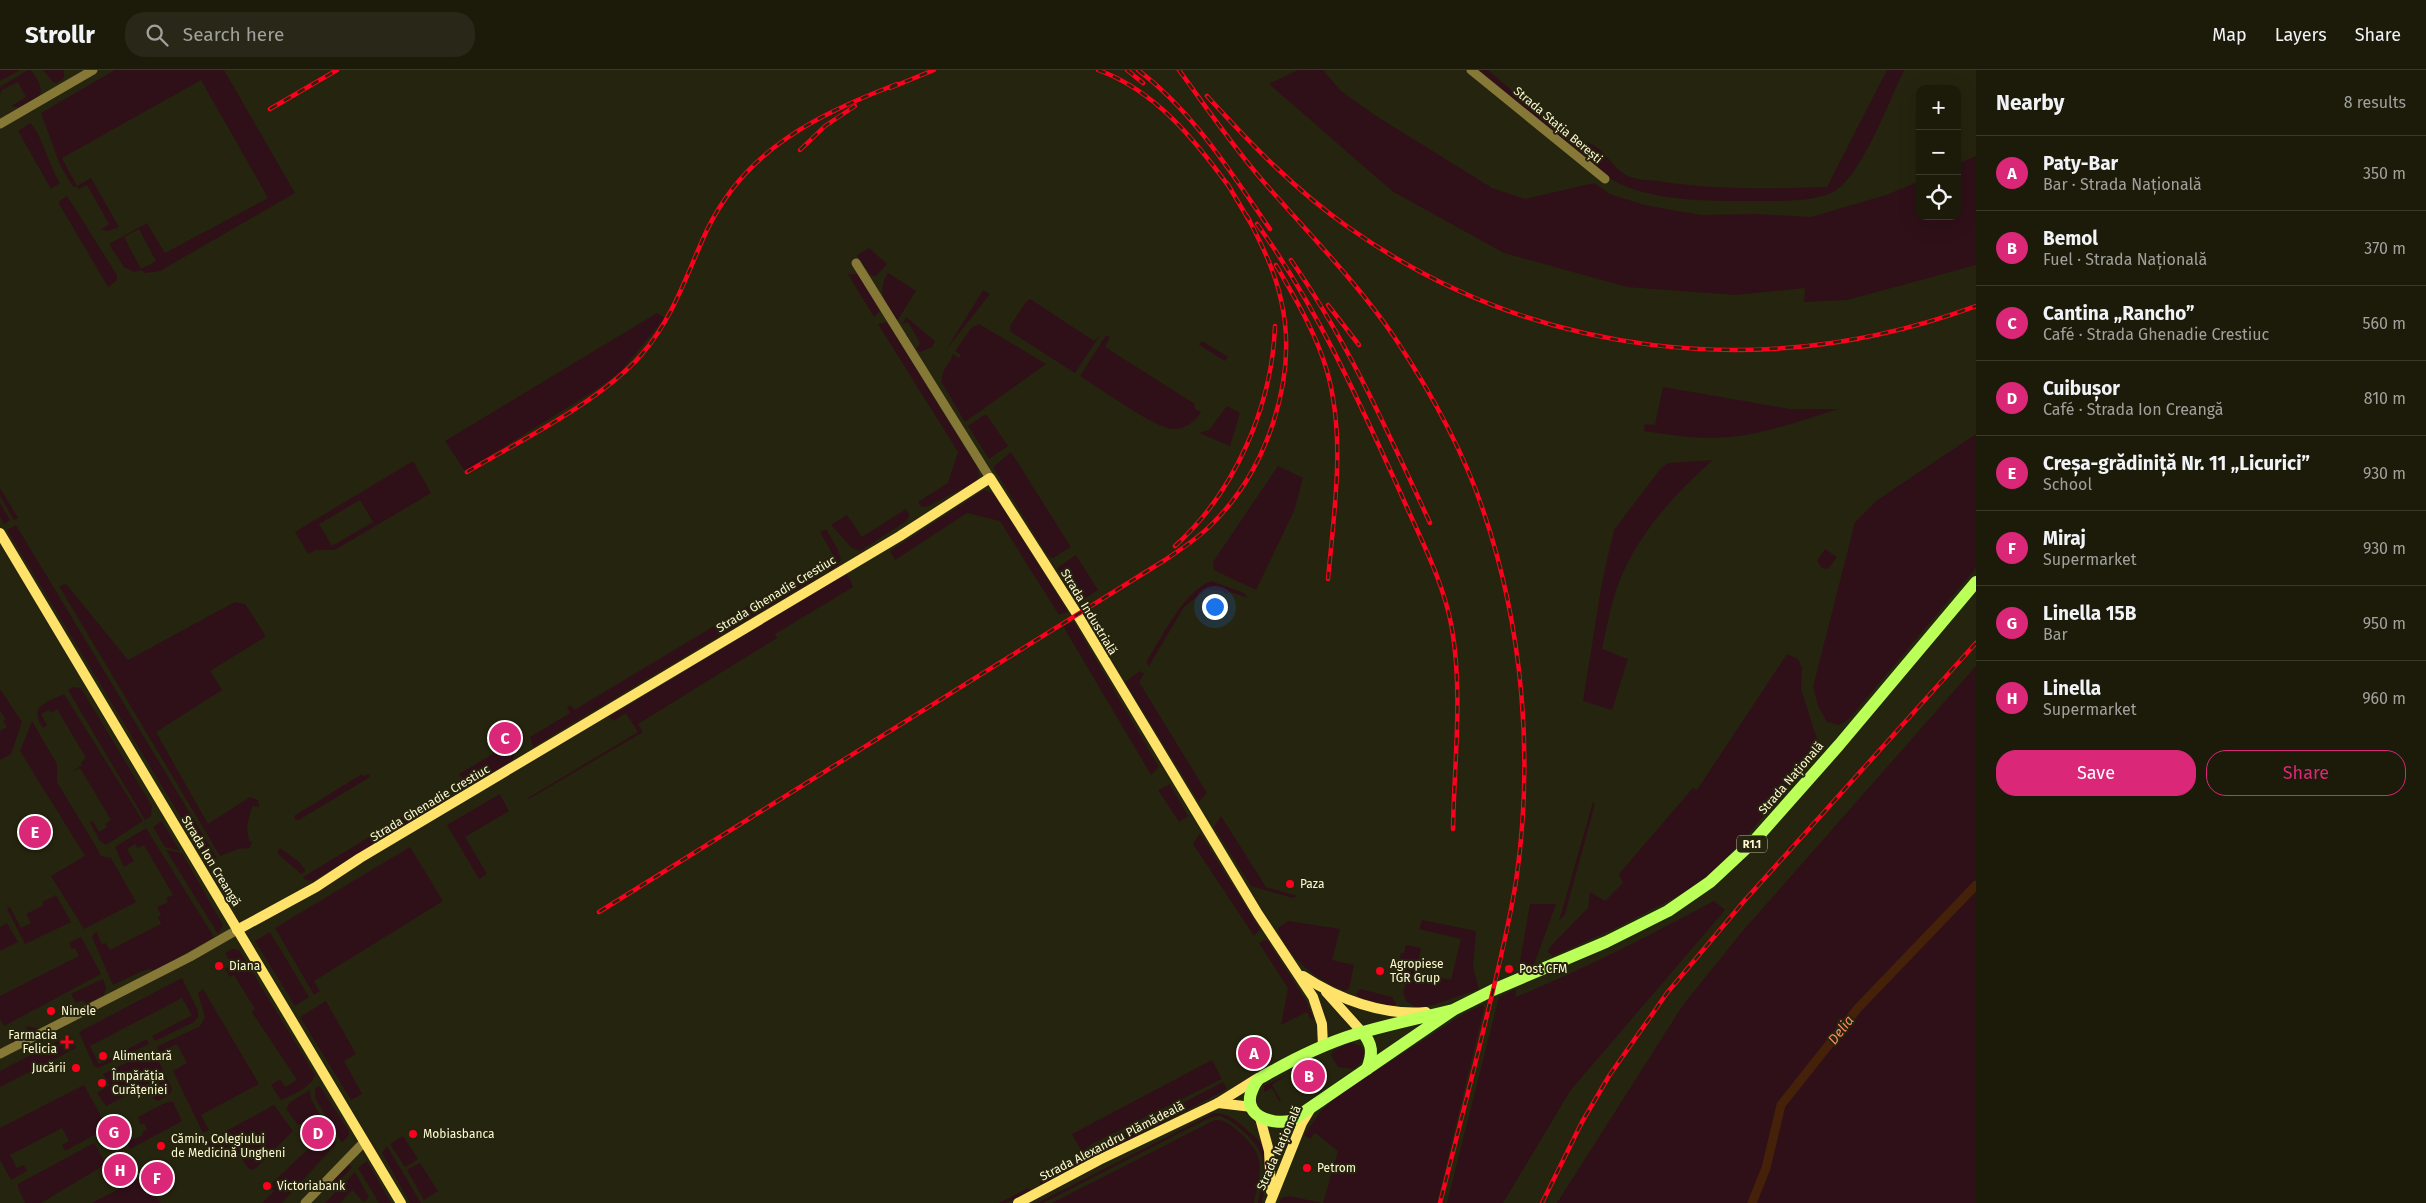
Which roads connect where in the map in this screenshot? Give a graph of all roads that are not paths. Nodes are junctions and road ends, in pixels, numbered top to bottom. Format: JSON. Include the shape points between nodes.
{"nodes":[{"id":1,"x":93,"y":70,"type":"edge"},
{"id":2,"x":1471,"y":70,"type":"edge"},
{"id":3,"x":0,"y":124,"type":"edge"},
{"id":4,"x":1605,"y":179,"type":"dead end"},
{"id":5,"x":856,"y":263,"type":"dead end"},
{"id":6,"x":990,"y":478,"type":"junction"},
{"id":7,"x":0,"y":532,"type":"edge"},
{"id":8,"x":1976,"y":582,"type":"edge"},
{"id":9,"x":238,"y":930,"type":"junction"},
{"id":10,"x":1300,"y":974,"type":"junction"},
{"id":11,"x":1324,"y":990,"type":"junction"},
{"id":12,"x":1453,"y":1010,"type":"junction"},
{"id":13,"x":1362,"y":1032,"type":"junction"},
{"id":14,"x":1323,"y":1046,"type":"junction"},
{"id":15,"x":0,"y":1054,"type":"edge"},
{"id":16,"x":1366,"y":1069,"type":"junction"},
{"id":17,"x":1259,"y":1078,"type":"junction"},
{"id":18,"x":1218,"y":1103,"type":"junction"},
{"id":19,"x":1313,"y":1106,"type":"junction"},
{"id":20,"x":1252,"y":1107,"type":"junction"},
{"id":21,"x":1260,"y":1118,"type":"junction"},
{"id":22,"x":364,"y":1142,"type":"junction"},
{"id":23,"x":1270,"y":1202,"type":"edge"},
{"id":24,"x":306,"y":1203,"type":"edge"},
{"id":25,"x":401,"y":1203,"type":"edge"},
{"id":26,"x":1018,"y":1203,"type":"edge"}],
"edges":[{"from":1,"to":3,"type":"street"},
{"from":2,"to":4,"type":"street","name":"Strada Stația Berești"},
{"from":5,"to":6,"type":"street","name":"Strada Industrială"},
{"from":6,"to":9,"type":"street","name":"Strada Ghenadie Crestiuc","via":[[900,536],[316,887]]},
{"from":6,"to":10,"type":"street","name":"Strada Industrială","via":[[1077,614],[1258,914]]},
{"from":7,"to":9,"type":"street","name":"Strada Ion Creangă"},
{"from":8,"to":12,"type":"main road","name":"Strada Națională","number":"R1.1","via":[[1839,745],[1725,870],[1690,897],[1633,929]]},
{"from":9,"to":15,"type":"street","name":"Strada Ghenadie Crestiuc"},
{"from":9,"to":22,"type":"street","name":"Strada Ion Creangă"},
{"from":10,"to":11,"type":"street","name":"Strada Industrială"},
{"from":10,"to":14,"type":"street","name":"Strada Industrială","via":[[1319,1012]]},
{"from":11,"to":12,"type":"street","name":"Strada Industrială","via":[[1386,1010],[1418,1013]]},
{"from":11,"to":13,"type":"street","name":"Strada Industrială"},
{"from":12,"to":13,"type":"main road","name":"Strada Națională"},
{"from":12,"to":16,"type":"main road","name":"Strada Națională"},
{"from":13,"to":14,"type":"main road","name":"Strada Națională"},
{"from":13,"to":16,"type":"main road","via":[[1372,1050]]},
{"from":14,"to":17,"type":"main road","name":"Strada Națională"},
{"from":16,"to":19,"type":"main road","name":"Strada Națională"},
{"from":17,"to":18,"type":"street","name":"Strada Alexandru Plămădeală"},
{"from":17,"to":20,"type":"main road","via":[[1250,1094]]},
{"from":18,"to":20,"type":"street"},
{"from":18,"to":26,"type":"street","name":"Strada Alexandru Plămădeală"},
{"from":19,"to":21,"type":"main road","name":"Strada Națională","via":[[1291,1121],[1278,1123]]},
{"from":19,"to":23,"type":"street","name":"Strada Națională","via":[[1302,1123]]},
{"from":20,"to":21,"type":"main road","name":"Strada Națională"},
{"from":21,"to":23,"type":"street","name":"Strada Națională","via":[[1269,1151]]},
{"from":22,"to":24,"type":"street"},
{"from":22,"to":25,"type":"street","name":"Strada Ion Creangă"}]}
